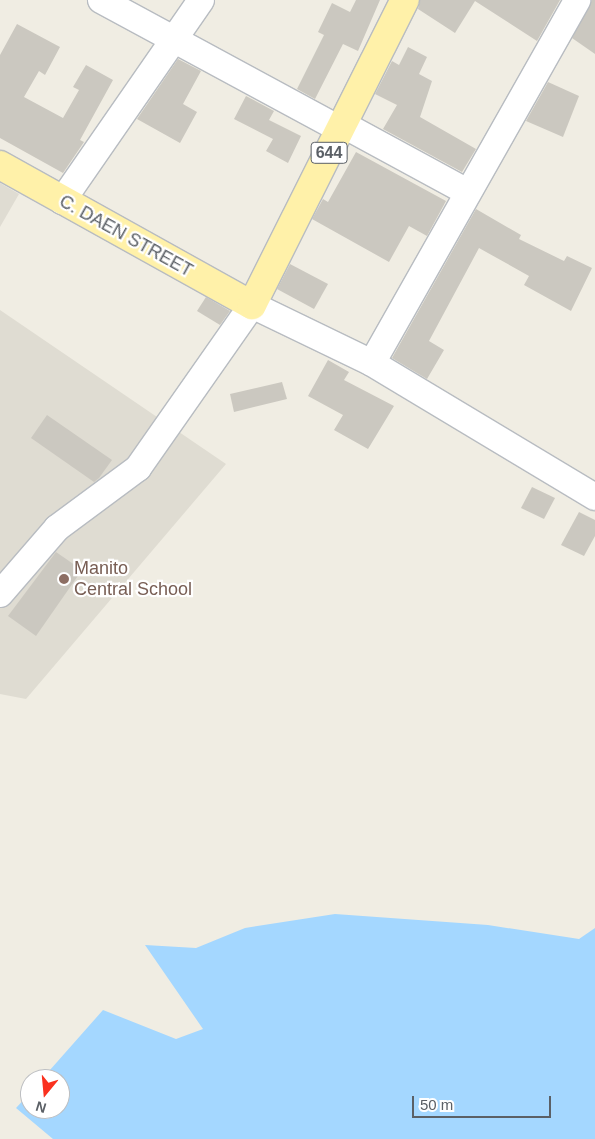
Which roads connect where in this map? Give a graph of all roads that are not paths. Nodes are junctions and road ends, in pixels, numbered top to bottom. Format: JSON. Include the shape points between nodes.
{"nodes":[{"id":1,"x":101,"y":0,"type":"edge"},
{"id":2,"x":201,"y":0,"type":"edge"},
{"id":3,"x":405,"y":0,"type":"edge"},
{"id":4,"x":577,"y":0,"type":"edge"},
{"id":5,"x":174,"y":39,"type":"junction"},
{"id":6,"x":341,"y":127,"type":"junction"},
{"id":7,"x":0,"y":164,"type":"edge"},
{"id":8,"x":467,"y":192,"type":"junction"},
{"id":9,"x":62,"y":200,"type":"junction"},
{"id":10,"x":252,"y":305,"type":"junction"},
{"id":11,"x":372,"y":363,"type":"junction"},
{"id":12,"x":595,"y":497,"type":"edge"},
{"id":13,"x":0,"y":594,"type":"edge"}],
"edges":[{"from":1,"to":5,"type":"street"},
{"from":2,"to":5,"type":"street"},
{"from":3,"to":6,"type":"main road","number":"644"},
{"from":4,"to":8,"type":"street"},
{"from":5,"to":6,"type":"street"},
{"from":5,"to":9,"type":"street"},
{"from":6,"to":8,"type":"street"},
{"from":6,"to":10,"type":"main road","number":"644"},
{"from":7,"to":9,"type":"main road","name":"C. DAEN STREET"},
{"from":8,"to":11,"type":"street"},
{"from":9,"to":10,"type":"main road","name":"C. DAEN STREET"},
{"from":10,"to":11,"type":"street"},
{"from":10,"to":13,"type":"street","via":[[138,468],[57,528]]},
{"from":11,"to":12,"type":"street"}]}
